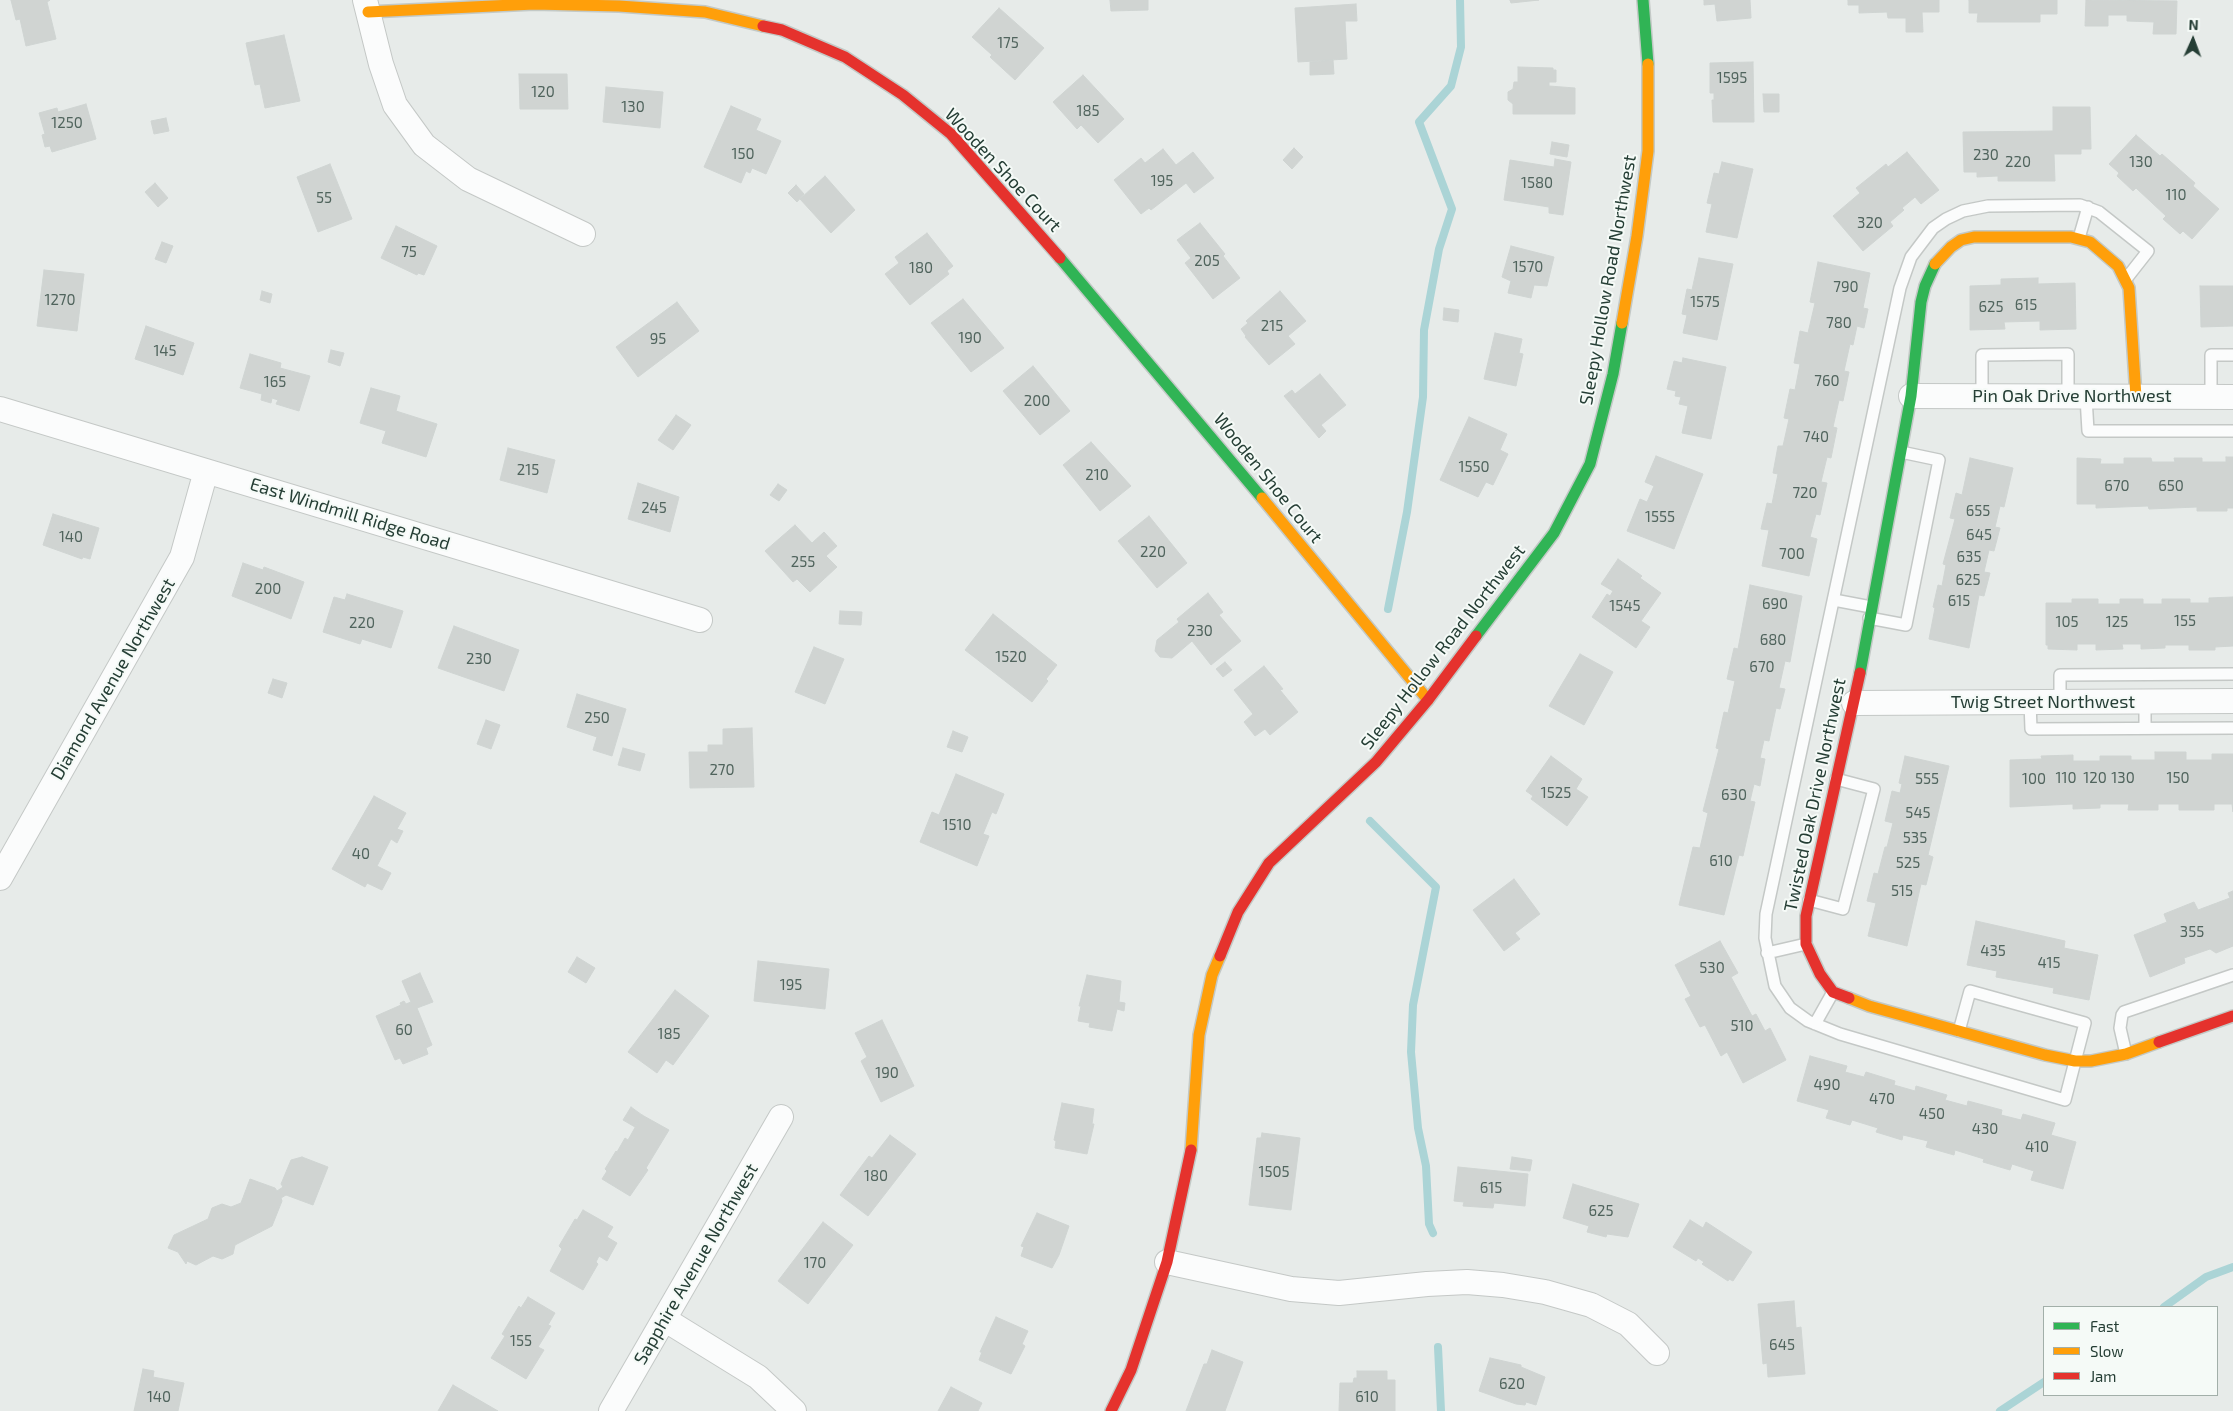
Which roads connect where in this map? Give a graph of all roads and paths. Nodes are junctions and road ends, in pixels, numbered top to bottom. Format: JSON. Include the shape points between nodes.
{"nodes":[{"id":1,"x":1642,"y":0,"type":"edge"},
{"id":2,"x":367,"y":6,"type":"edge"},
{"id":3,"x":2088,"y":207,"type":"junction"},
{"id":4,"x":1969,"y":224,"type":"junction"},
{"id":5,"x":583,"y":234,"type":"dead end"},
{"id":6,"x":2078,"y":238,"type":"junction"},
{"id":7,"x":2126,"y":279,"type":"junction"},
{"id":8,"x":1902,"y":280,"type":"junction"},
{"id":9,"x":1925,"y":286,"type":"junction"},
{"id":10,"x":2233,"y":355,"type":"edge"},
{"id":11,"x":1911,"y":396,"type":"junction"},
{"id":12,"x":1982,"y":396,"type":"junction"},
{"id":13,"x":2136,"y":396,"type":"junction"},
{"id":14,"x":2077,"y":397,"type":"junction"},
{"id":15,"x":2222,"y":397,"type":"edge"},
{"id":16,"x":0,"y":409,"type":"edge"},
{"id":17,"x":2233,"y":431,"type":"edge"},
{"id":18,"x":1901,"y":452,"type":"junction"},
{"id":19,"x":206,"y":471,"type":"junction"},
{"id":20,"x":1834,"y":600,"type":"junction"},
{"id":21,"x":1870,"y":613,"type":"junction"},
{"id":22,"x":700,"y":620,"type":"dead end"},
{"id":23,"x":2233,"y":674,"type":"edge"},
{"id":24,"x":2182,"y":688,"type":"junction"},
{"id":25,"x":1428,"y":700,"type":"junction"},
{"id":26,"x":2030,"y":702,"type":"junction"},
{"id":27,"x":2060,"y":702,"type":"junction"},
{"id":28,"x":2145,"y":702,"type":"junction"},
{"id":29,"x":2233,"y":702,"type":"edge"},
{"id":30,"x":1854,"y":703,"type":"junction"},
{"id":31,"x":2145,"y":728,"type":"junction"},
{"id":32,"x":2233,"y":728,"type":"edge"},
{"id":33,"x":1836,"y":779,"type":"junction"},
{"id":34,"x":0,"y":878,"type":"edge"},
{"id":35,"x":1809,"y":900,"type":"junction"},
{"id":36,"x":1806,"y":944,"type":"junction"},
{"id":37,"x":1767,"y":953,"type":"junction"},
{"id":38,"x":2233,"y":975,"type":"edge"},
{"id":39,"x":1834,"y":992,"type":"junction"},
{"id":40,"x":2233,"y":1016,"type":"edge"},
{"id":41,"x":1815,"y":1024,"type":"junction"},
{"id":42,"x":1959,"y":1031,"type":"junction"},
{"id":43,"x":2126,"y":1054,"type":"junction"},
{"id":44,"x":2075,"y":1061,"type":"junction"},
{"id":45,"x":781,"y":1117,"type":"dead end"},
{"id":46,"x":1167,"y":1262,"type":"junction"},
{"id":47,"x":664,"y":1319,"type":"junction"},
{"id":48,"x":1657,"y":1352,"type":"dead end"},
{"id":49,"x":611,"y":1411,"type":"edge"},
{"id":50,"x":794,"y":1411,"type":"edge"},
{"id":51,"x":1111,"y":1411,"type":"edge"}],
"edges":[{"from":1,"to":25,"type":"street","name":"Sleepy Hollow Road Northwest","via":[[1648,66],[1648,151],[1613,374],[1590,464],[1554,533]]},
{"from":2,"to":5,"type":"street","via":[[395,105],[424,145],[468,179]]},
{"from":2,"to":25,"type":"street","name":"Wooden Shoe Court","via":[[534,4],[705,12],[782,30],[845,57],[903,94],[951,134],[990,176],[1160,375]]},
{"from":3,"to":4,"type":"lane","via":[[1988,206]]},
{"from":3,"to":6,"type":"lane"},
{"from":3,"to":7,"type":"lane","via":[[2100,212],[2148,251]]},
{"from":4,"to":6,"type":"street"},
{"from":4,"to":8,"type":"lane","via":[[1946,219],[1925,237],[1911,257]]},
{"from":4,"to":9,"type":"street","name":"Twisted Oak Drive Northwest","via":[[1961,240],[1932,267]]},
{"from":6,"to":7,"type":"street","via":[[2090,242],[2109,257]]},
{"from":7,"to":13,"type":"street"},
{"from":8,"to":9,"type":"lane"},
{"from":8,"to":20,"type":"lane"},
{"from":9,"to":11,"type":"street","name":"Twisted Oak Drive Northwest"},
{"from":10,"to":15,"type":"lane","via":[[2212,355]]},
{"from":11,"to":12,"type":"street","name":"Pin Oak Drive Northwest"},
{"from":11,"to":18,"type":"street","name":"Twisted Oak Drive Northwest"},
{"from":12,"to":14,"type":"street","name":"Pin Oak Drive Northwest"},
{"from":12,"to":14,"type":"lane","via":[[1982,355],[2068,354]]},
{"from":13,"to":14,"type":"street","name":"Pin Oak Drive Northwest"},
{"from":13,"to":15,"type":"street","name":"Pin Oak Drive Northwest"},
{"from":14,"to":17,"type":"lane","via":[[2088,431]]},
{"from":16,"to":19,"type":"street","name":"East Windmill Ridge Road"},
{"from":18,"to":21,"type":"street","name":"Twisted Oak Drive Northwest"},
{"from":18,"to":21,"type":"lane","via":[[1939,460],[1906,625]]},
{"from":19,"to":22,"type":"street","name":"East Windmill Ridge Road"},
{"from":19,"to":34,"type":"street","name":"Diamond Avenue Northwest","via":[[182,557]]},
{"from":20,"to":21,"type":"lane"},
{"from":20,"to":37,"type":"lane","via":[[1766,914]]},
{"from":21,"to":30,"type":"street","name":"Twisted Oak Drive Northwest"},
{"from":23,"to":24,"type":"lane"},
{"from":24,"to":27,"type":"lane","via":[[2060,675]]},
{"from":24,"to":28,"type":"street","name":"Twig Street Northwest"},
{"from":24,"to":29,"type":"street","name":"Twig Street Northwest"},
{"from":25,"to":46,"type":"street","name":"Sleepy Hollow Road Northwest","via":[[1376,762],[1270,863],[1238,912],[1212,975],[1199,1035],[1193,1140]]},
{"from":26,"to":27,"type":"street","name":"Twig Street Northwest"},
{"from":26,"to":30,"type":"street","name":"Twig Street Northwest"},
{"from":26,"to":31,"type":"lane","via":[[2031,729]]},
{"from":27,"to":28,"type":"street","name":"Twig Street Northwest"},
{"from":28,"to":31,"type":"lane"},
{"from":30,"to":33,"type":"street","name":"Twisted Oak Drive Northwest"},
{"from":31,"to":32,"type":"lane"},
{"from":33,"to":35,"type":"street","name":"Twisted Oak Drive Northwest"},
{"from":33,"to":35,"type":"lane","via":[[1874,789],[1843,908]]},
{"from":35,"to":36,"type":"street","name":"Twisted Oak Drive Northwest"},
{"from":36,"to":37,"type":"lane"},
{"from":36,"to":39,"type":"street","name":"Twisted Oak Drive Northwest","via":[[1820,974]]},
{"from":37,"to":41,"type":"lane","via":[[1775,986],[1782,998],[1790,1008]]},
{"from":38,"to":43,"type":"lane","via":[[2124,1012],[2120,1028]]},
{"from":39,"to":41,"type":"lane"},
{"from":39,"to":42,"type":"street","via":[[1869,1006]]},
{"from":40,"to":43,"type":"street"},
{"from":41,"to":44,"type":"lane","via":[[2065,1100]]},
{"from":42,"to":44,"type":"street"},
{"from":42,"to":44,"type":"lane","via":[[1970,991],[2085,1023]]},
{"from":43,"to":44,"type":"street"},
{"from":45,"to":47,"type":"street","name":"Sapphire Avenue Northwest"},
{"from":46,"to":48,"type":"street","via":[[1291,1289],[1338,1293],[1467,1282],[1546,1292],[1591,1305],[1628,1324]]},
{"from":46,"to":51,"type":"street","name":"Sleepy Hollow Road Northwest","via":[[1131,1370]]},
{"from":47,"to":49,"type":"street","name":"Sapphire Avenue Northwest"},
{"from":47,"to":50,"type":"street","via":[[758,1377]]}]}
